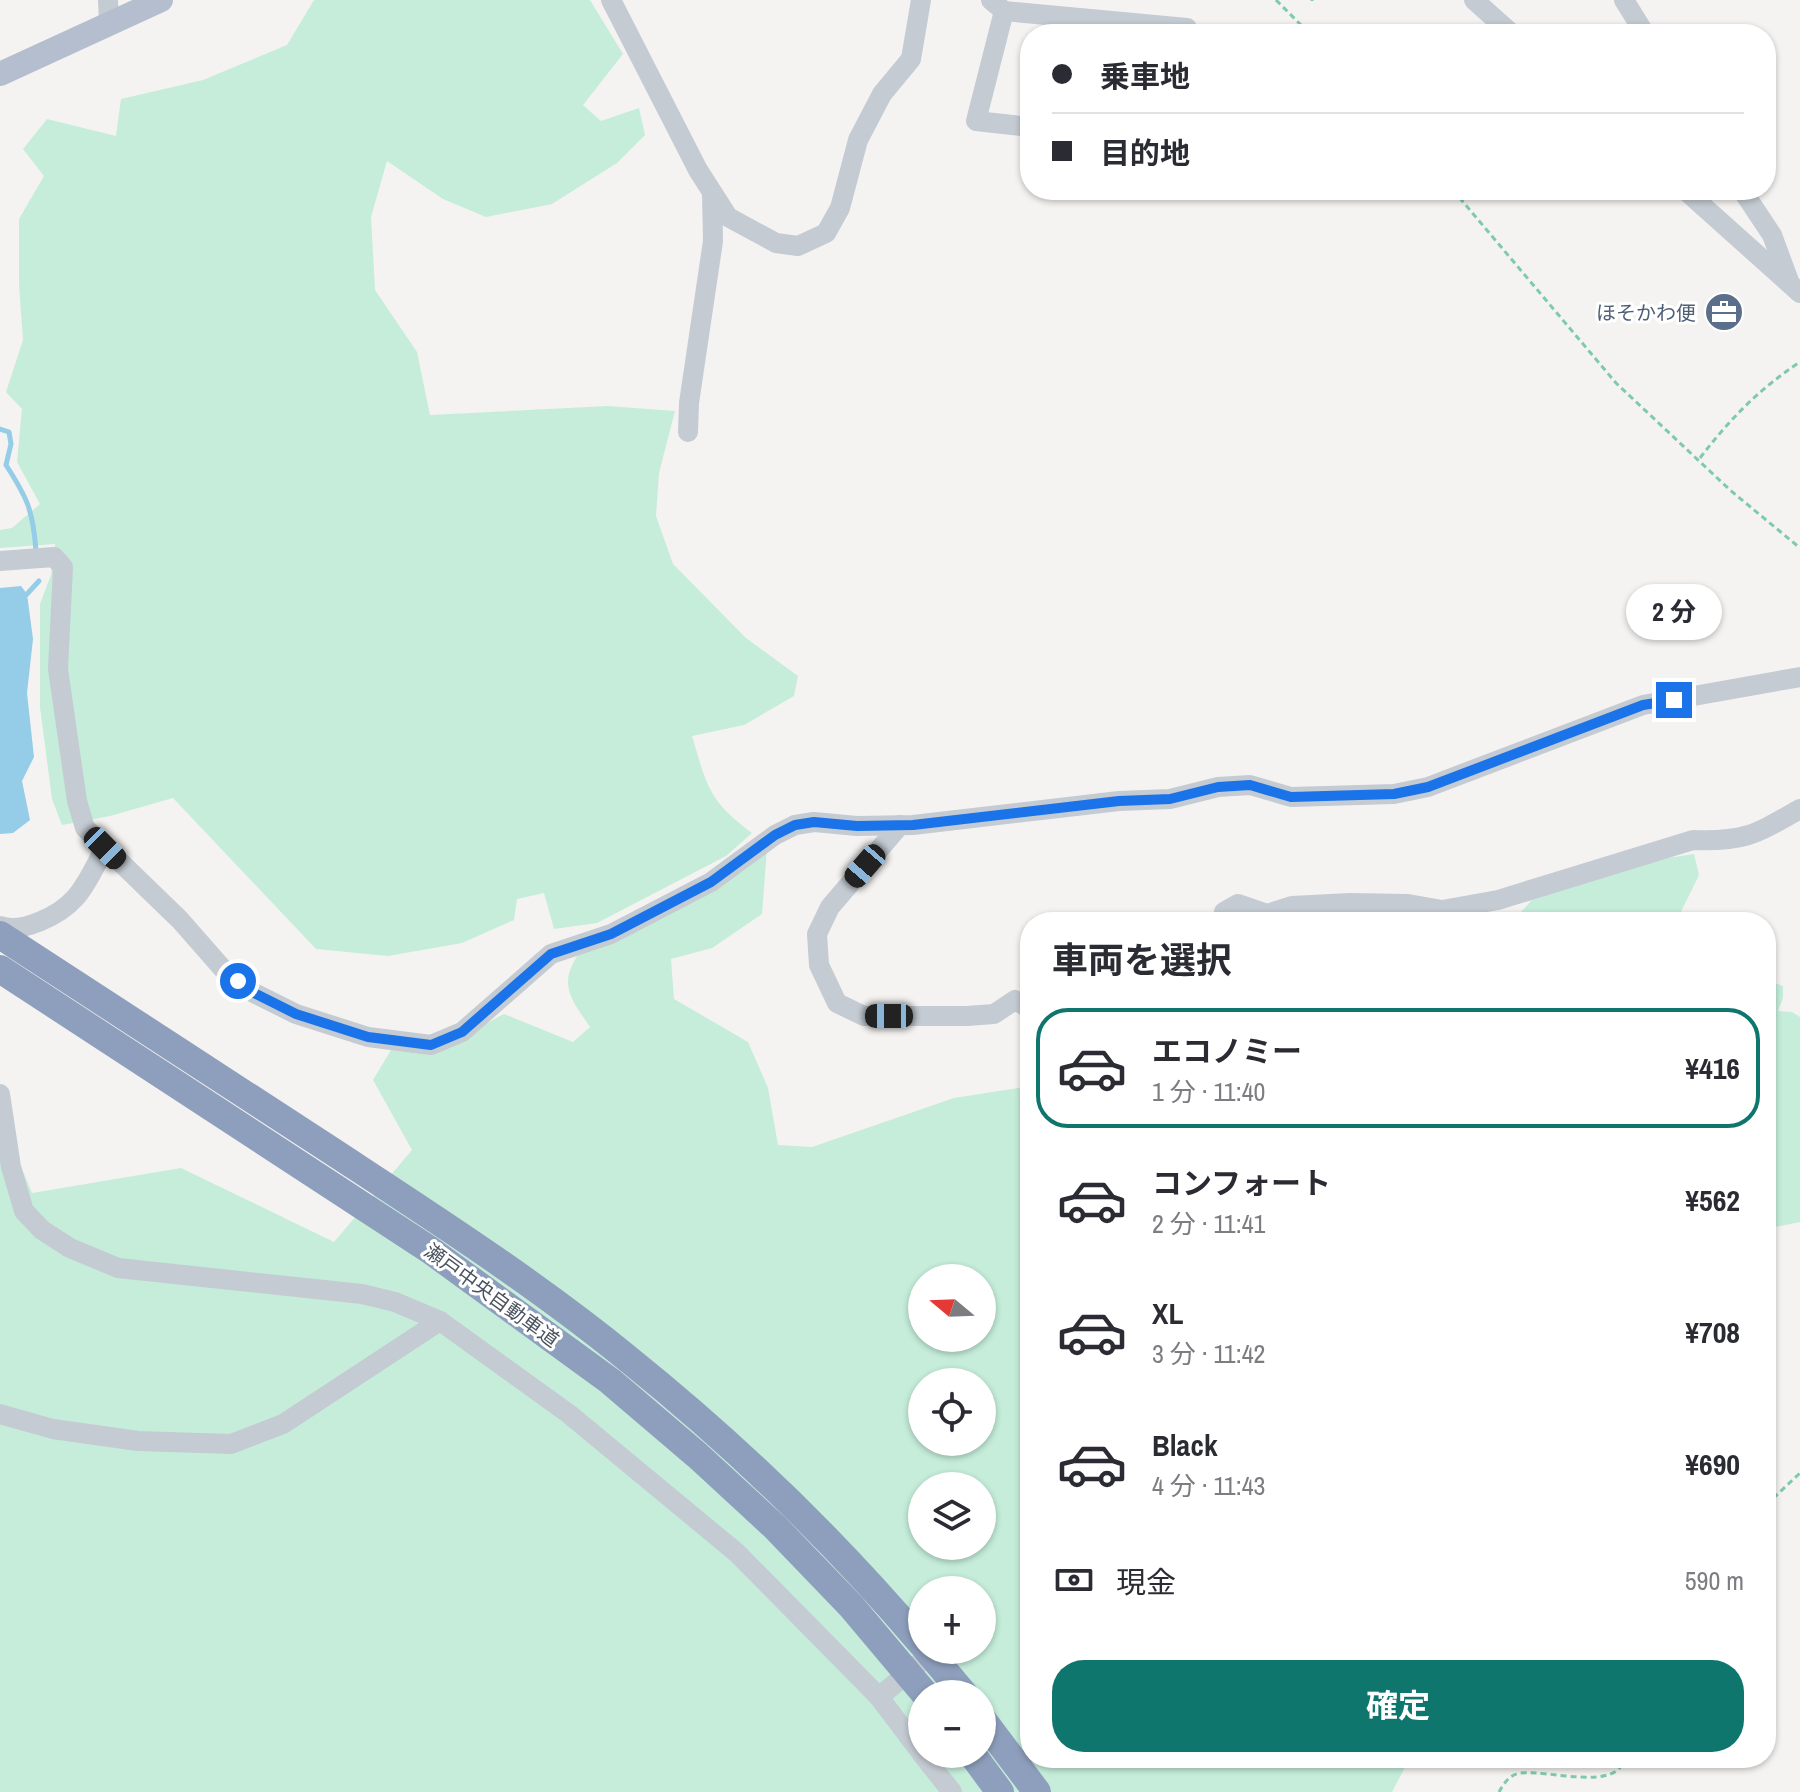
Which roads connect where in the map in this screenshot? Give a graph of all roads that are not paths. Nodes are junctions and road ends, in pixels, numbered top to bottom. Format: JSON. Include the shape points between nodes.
{"nodes":[{"id":1,"x":161,"y":0,"type":"edge"},
{"id":2,"x":179,"y":0,"type":"edge"},
{"id":3,"x":611,"y":0,"type":"edge"},
{"id":4,"x":921,"y":0,"type":"edge"},
{"id":5,"x":1474,"y":0,"type":"edge"},
{"id":6,"x":1624,"y":0,"type":"edge"},
{"id":7,"x":997,"y":5,"type":"edge"},
{"id":8,"x":109,"y":11,"type":"edge"},
{"id":9,"x":1154,"y":24,"type":"edge"},
{"id":10,"x":1501,"y":24,"type":"edge"},
{"id":11,"x":1639,"y":24,"type":"edge"},
{"id":12,"x":0,"y":74,"type":"edge"},
{"id":13,"x":1020,"y":126,"type":"edge"},
{"id":14,"x":712,"y":193,"type":"junction"},
{"id":15,"x":1696,"y":200,"type":"edge"},
{"id":16,"x":1749,"y":200,"type":"edge"},
{"id":17,"x":1795,"y":289,"type":"edge"},
{"id":18,"x":688,"y":432,"type":"dead end"},
{"id":19,"x":0,"y":561,"type":"edge"},
{"id":20,"x":1800,"y":677,"type":"edge"},
{"id":21,"x":1800,"y":809,"type":"edge"},
{"id":22,"x":900,"y":825,"type":"junction"},
{"id":23,"x":105,"y":848,"type":"junction"},
{"id":24,"x":1224,"y":912,"type":"edge"},
{"id":25,"x":1261,"y":912,"type":"edge"},
{"id":26,"x":1273,"y":912,"type":"edge"},
{"id":27,"x":0,"y":926,"type":"edge"},
{"id":28,"x":0,"y":935,"type":"edge"},
{"id":29,"x":0,"y":969,"type":"edge"},
{"id":30,"x":1020,"y":1003,"type":"edge"},
{"id":31,"x":0,"y":1094,"type":"edge"},
{"id":32,"x":440,"y":1321,"type":"junction"},
{"id":33,"x":0,"y":1414,"type":"edge"},
{"id":34,"x":908,"y":1627,"type":"edge"},
{"id":35,"x":918,"y":1664,"type":"edge"},
{"id":36,"x":939,"y":1664,"type":"edge"},
{"id":37,"x":913,"y":1680,"type":"edge"},
{"id":38,"x":952,"y":1680,"type":"edge"},
{"id":39,"x":879,"y":1697,"type":"junction"},
{"id":40,"x":908,"y":1735,"type":"edge"},
{"id":41,"x":996,"y":1738,"type":"edge"},
{"id":42,"x":933,"y":1768,"type":"edge"},
{"id":43,"x":982,"y":1768,"type":"edge"},
{"id":44,"x":952,"y":1792,"type":"edge"},
{"id":45,"x":1000,"y":1792,"type":"edge"},
{"id":46,"x":1037,"y":1792,"type":"edge"}],
"edges":[{"from":1,"to":8,"type":"main road"},
{"from":2,"to":8,"type":"main road"},
{"from":3,"to":14,"type":"street"},
{"from":4,"to":14,"type":"street","via":[[911,59],[882,94],[858,140],[840,208],[826,233],[798,246],[776,243],[728,217]]},
{"from":5,"to":10,"type":"street"},
{"from":6,"to":11,"type":"street"},
{"from":7,"to":9,"type":"street"},
{"from":7,"to":13,"type":"street","via":[[976,121]]},
{"from":8,"to":12,"type":"main road"},
{"from":14,"to":18,"type":"street","via":[[713,241]]},
{"from":15,"to":17,"type":"street"},
{"from":16,"to":17,"type":"street","via":[[1772,235]]},
{"from":19,"to":23,"type":"street","via":[[54,557],[63,567],[58,669],[77,801],[85,828]]},
{"from":20,"to":22,"type":"street","via":[[1643,705],[1428,787],[1394,794],[1291,797],[1250,785],[1218,787],[1170,799]]},
{"from":21,"to":26,"type":"street","via":[[1754,835],[1693,840],[1498,900],[1442,910],[1350,903]]},
{"from":22,"to":23,"type":"street","via":[[795,825],[698,889],[611,934],[551,954],[462,1032],[431,1045],[368,1037],[296,1014],[254,993],[223,969]]},
{"from":22,"to":30,"type":"street","via":[[830,907],[817,934],[819,965],[837,1003],[864,1016],[994,1014],[1015,1000]]},
{"from":23,"to":27,"type":"street","via":[[75,899],[36,925],[10,930]]},
{"from":24,"to":25,"type":"street","via":[[1238,904]]},
{"from":28,"to":34,"type":"highway","name":"瀬戸中央自動車道","via":[[445,1225],[572,1315],[716,1433],[872,1585]]},
{"from":29,"to":37,"type":"highway","name":"瀬戸中央自動車道","via":[[430,1250],[610,1381],[775,1527]]},
{"from":31,"to":32,"type":"street","via":[[24,1211],[70,1248],[118,1268],[362,1294]]},
{"from":32,"to":33,"type":"street","via":[[283,1424],[231,1444],[138,1441],[53,1429]]},
{"from":32,"to":39,"type":"street","via":[[569,1414],[737,1553]]},
{"from":35,"to":39,"type":"street"},
{"from":36,"to":38,"type":"highway"},
{"from":39,"to":40,"type":"street"},
{"from":41,"to":46,"type":"highway"},
{"from":42,"to":44,"type":"street"},
{"from":43,"to":45,"type":"highway"}]}
